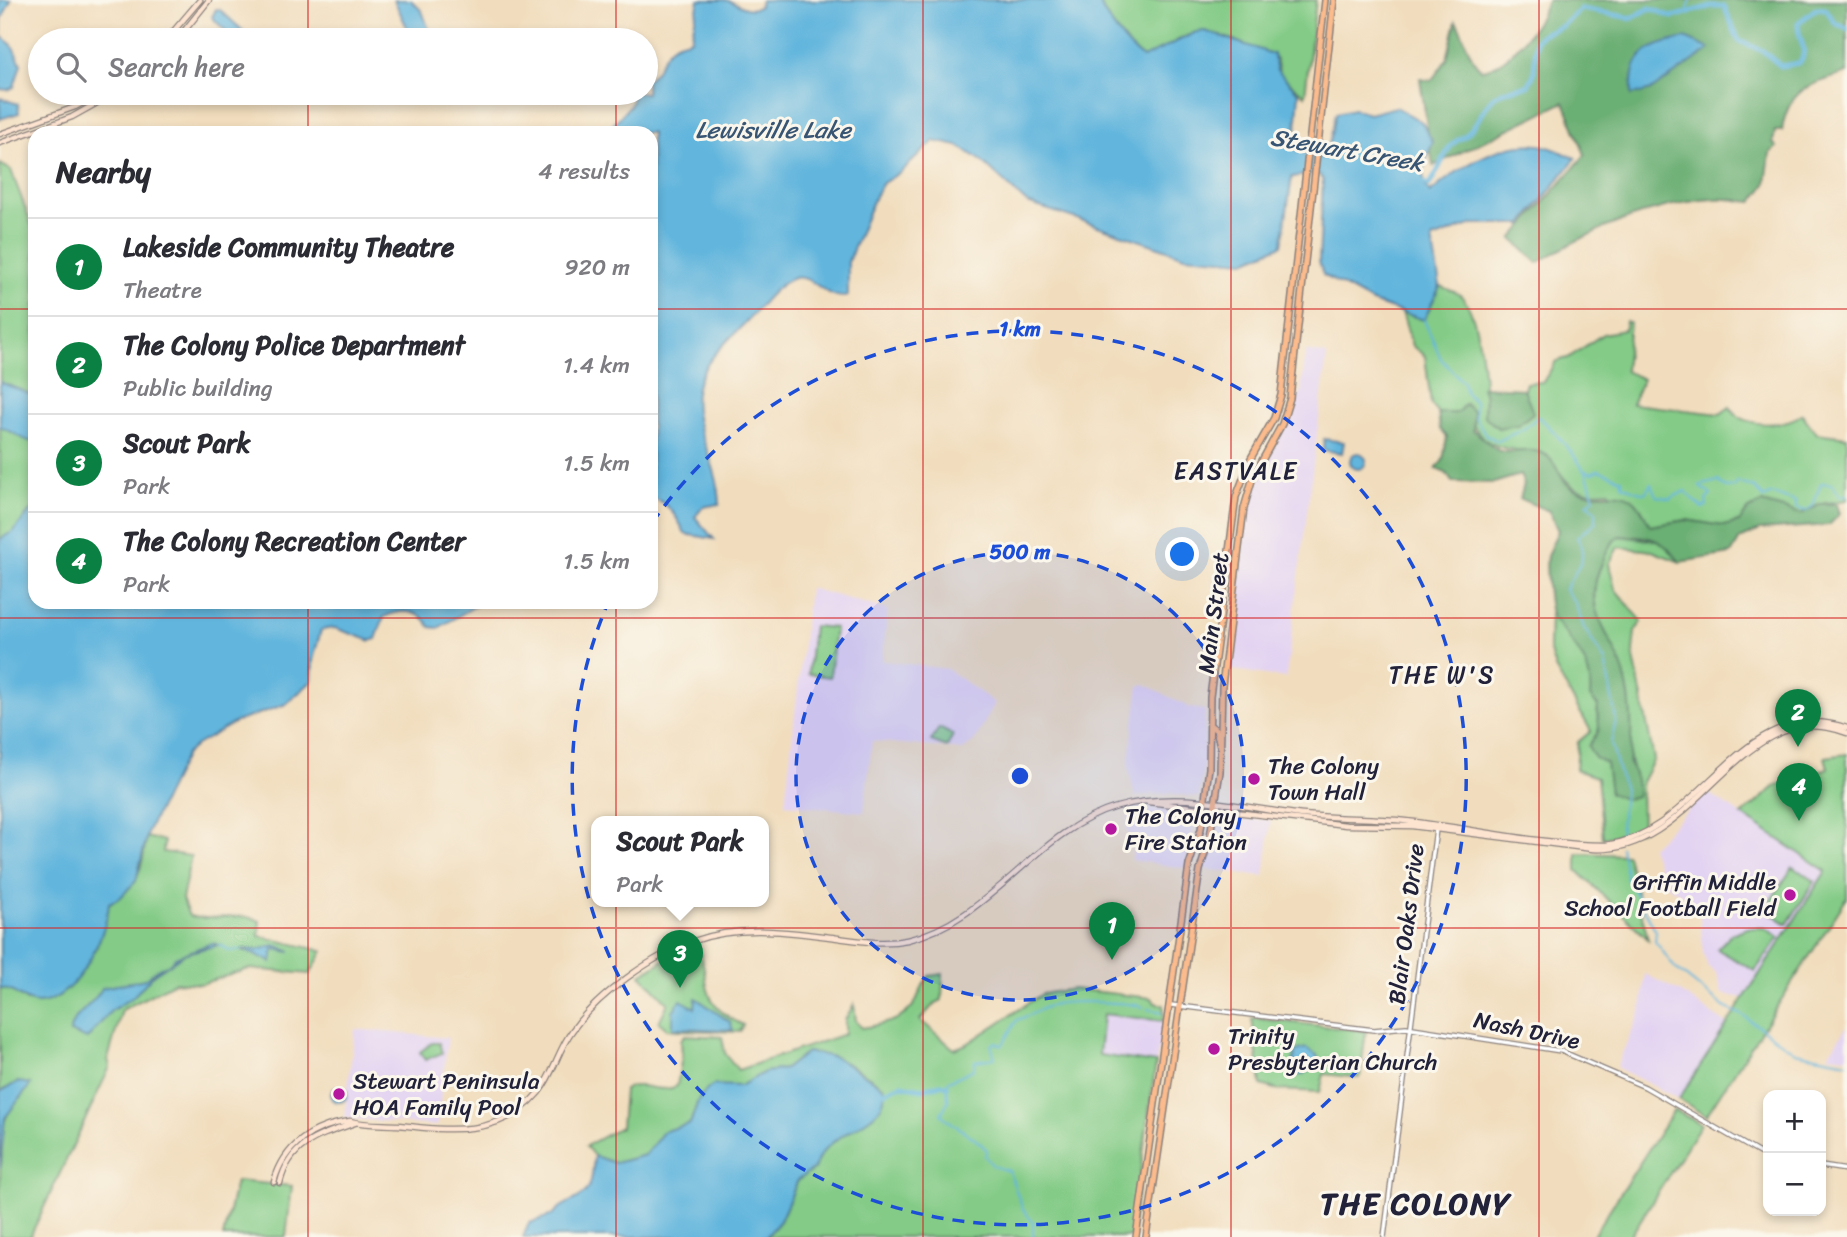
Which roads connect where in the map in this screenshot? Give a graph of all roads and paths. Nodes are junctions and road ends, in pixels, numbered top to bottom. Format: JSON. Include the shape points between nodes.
{"nodes":[{"id":1,"x":200,"y":0,"type":"edge"},
{"id":2,"x":209,"y":0,"type":"edge"},
{"id":3,"x":1325,"y":0,"type":"edge"},
{"id":4,"x":1334,"y":0,"type":"edge"},
{"id":5,"x":176,"y":28,"type":"edge"},
{"id":6,"x":187,"y":28,"type":"edge"},
{"id":7,"x":79,"y":105,"type":"edge"},
{"id":8,"x":94,"y":105,"type":"edge"},
{"id":9,"x":47,"y":126,"type":"edge"},
{"id":10,"x":28,"y":133,"type":"edge"},
{"id":11,"x":0,"y":134,"type":"edge"},
{"id":12,"x":0,"y":143,"type":"edge"},
{"id":13,"x":1210,"y":725,"type":"junction"},
{"id":14,"x":1847,"y":730,"type":"edge"},
{"id":15,"x":1221,"y":748,"type":"junction"},
{"id":16,"x":1205,"y":801,"type":"junction"},
{"id":17,"x":1148,"y":802,"type":"junction"},
{"id":18,"x":1216,"y":802,"type":"junction"},
{"id":19,"x":1203,"y":810,"type":"junction"},
{"id":20,"x":1214,"y":811,"type":"junction"},
{"id":21,"x":1436,"y":827,"type":"junction"},
{"id":22,"x":1171,"y":1005,"type":"junction"},
{"id":23,"x":1181,"y":1006,"type":"junction"},
{"id":24,"x":1410,"y":1027,"type":"junction"},
{"id":25,"x":1153,"y":1112,"type":"junction"},
{"id":26,"x":1163,"y":1113,"type":"junction"},
{"id":27,"x":1763,"y":1155,"type":"edge"},
{"id":28,"x":1826,"y":1167,"type":"edge"},
{"id":29,"x":1847,"y":1170,"type":"edge"},
{"id":30,"x":277,"y":1182,"type":"dead end"},
{"id":31,"x":1136,"y":1237,"type":"edge"},
{"id":32,"x":1146,"y":1237,"type":"edge"},
{"id":33,"x":1384,"y":1237,"type":"edge"}],
"edges":[{"from":1,"to":5,"type":"main road"},
{"from":2,"to":6,"type":"main road"},
{"from":3,"to":13,"type":"main road","name":"Main Street","via":[[1281,395],[1236,497]]},
{"from":4,"to":15,"type":"main road","name":"Main Street","via":[[1290,398],[1282,424],[1253,477],[1244,508],[1222,686]]},
{"from":7,"to":11,"type":"main road"},
{"from":8,"to":9,"type":"main road"},
{"from":10,"to":12,"type":"main road"},
{"from":13,"to":15,"type":"main road"},
{"from":13,"to":16,"type":"main road","name":"Main Street"},
{"from":14,"to":21,"type":"main road","via":[[1801,725],[1762,740],[1664,828],[1624,848],[1593,849]]},
{"from":15,"to":18,"type":"main road","name":"Main Street"},
{"from":16,"to":17,"type":"main road","via":[[1166,798]]},
{"from":16,"to":18,"type":"main road"},
{"from":16,"to":19,"type":"main road","name":"Main Street"},
{"from":17,"to":19,"type":"main road"},
{"from":17,"to":30,"type":"main road","via":[[1116,807],[1085,820],[962,916],[927,934],[883,943],[755,930],[720,933],[674,948],[588,1012],[567,1038],[551,1075],[517,1112],[492,1125],[451,1131],[334,1124],[311,1132],[286,1154]]},
{"from":18,"to":20,"type":"main road","name":"Main Street"},
{"from":18,"to":21,"type":"main road","via":[[1334,819]]},
{"from":19,"to":20,"type":"main road"},
{"from":19,"to":22,"type":"main road","name":"Main Street","via":[[1189,865]]},
{"from":20,"to":21,"type":"main road","via":[[1346,825]]},
{"from":20,"to":23,"type":"main road","name":"Main Street","via":[[1199,870]]},
{"from":21,"to":24,"type":"street","name":"Blair Oaks Drive"},
{"from":22,"to":23,"type":"street","name":"Nash Drive"},
{"from":22,"to":25,"type":"main road","name":"Main Street"},
{"from":23,"to":24,"type":"street","name":"Nash Drive","via":[[1368,1029]]},
{"from":23,"to":26,"type":"main road","name":"Main Street"},
{"from":24,"to":27,"type":"street","name":"Nash Drive","via":[[1530,1044],[1590,1061],[1671,1100]]},
{"from":24,"to":33,"type":"street","name":"Blair Oaks Drive"},
{"from":25,"to":26,"type":"main road"},
{"from":25,"to":31,"type":"main road","name":"Main Street"},
{"from":26,"to":32,"type":"main road","name":"Main Street"},
{"from":28,"to":29,"type":"street"}]}
